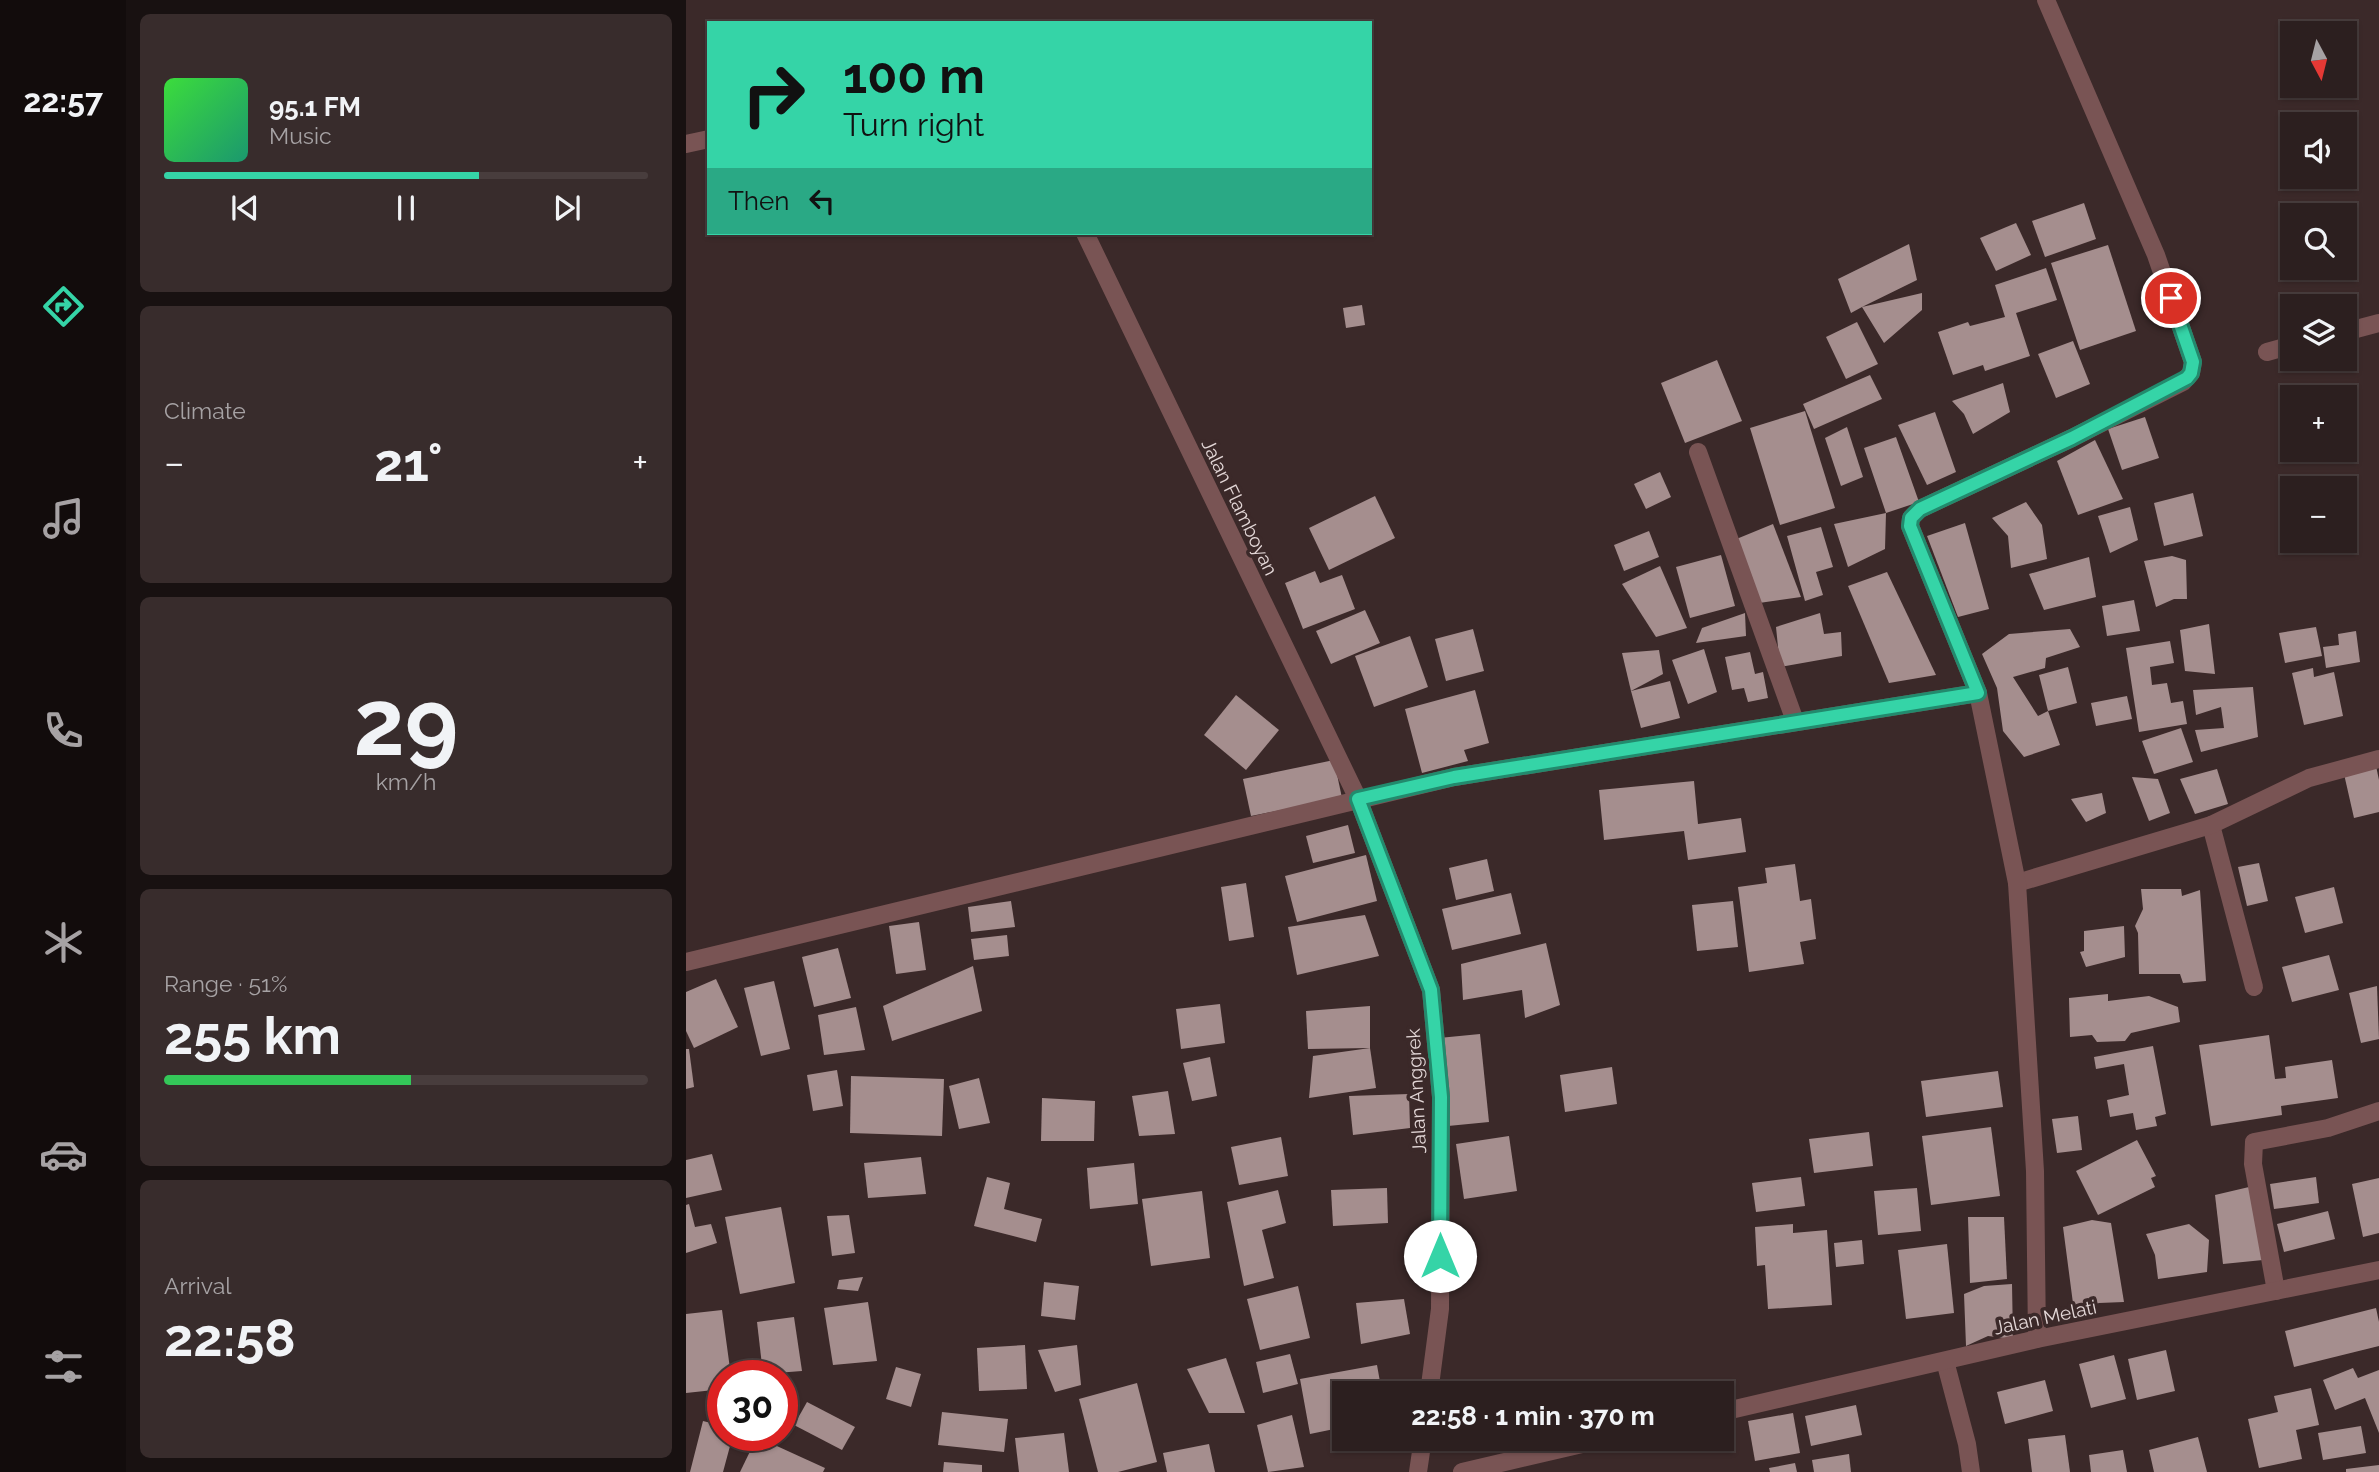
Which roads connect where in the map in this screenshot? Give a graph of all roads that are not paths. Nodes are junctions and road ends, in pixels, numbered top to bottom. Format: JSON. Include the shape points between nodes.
{"nodes":[{"id":1,"x":2046,"y":0,"type":"edge"},
{"id":2,"x":707,"y":139,"type":"edge"},
{"id":3,"x":686,"y":144,"type":"edge"},
{"id":4,"x":1085,"y":235,"type":"edge"},
{"id":5,"x":2379,"y":323,"type":"edge"},
{"id":6,"x":2357,"y":329,"type":"edge"},
{"id":7,"x":2280,"y":348,"type":"edge"},
{"id":8,"x":2267,"y":352,"type":"dead end"},
{"id":9,"x":1698,"y":452,"type":"dead end"},
{"id":10,"x":1978,"y":693,"type":"junction"},
{"id":11,"x":1795,"y":721,"type":"junction"},
{"id":12,"x":2379,"y":759,"type":"edge"},
{"id":13,"x":1358,"y":799,"type":"junction"},
{"id":14,"x":2211,"y":825,"type":"junction"},
{"id":15,"x":2017,"y":883,"type":"junction"},
{"id":16,"x":686,"y":962,"type":"edge"},
{"id":17,"x":2254,"y":987,"type":"dead end"},
{"id":18,"x":2379,"y":1111,"type":"edge"},
{"id":19,"x":2379,"y":1270,"type":"edge"},
{"id":20,"x":2276,"y":1291,"type":"junction"},
{"id":21,"x":2037,"y":1339,"type":"junction"},
{"id":22,"x":1945,"y":1361,"type":"junction"},
{"id":23,"x":1431,"y":1381,"type":"edge"},
{"id":24,"x":1734,"y":1409,"type":"edge"},
{"id":25,"x":1421,"y":1451,"type":"edge"},
{"id":26,"x":1552,"y":1451,"type":"edge"},
{"id":27,"x":1419,"y":1472,"type":"edge"},
{"id":28,"x":1462,"y":1472,"type":"edge"},
{"id":29,"x":1971,"y":1472,"type":"edge"}],
"edges":[{"from":1,"to":10,"type":"street","via":[[2156,255],[2193,362],[2183,382],[1920,509],[1911,518],[1910,526]]},
{"from":2,"to":3,"type":"street"},
{"from":4,"to":13,"type":"street","name":"Jalan Flamboyan"},
{"from":5,"to":6,"type":"street"},
{"from":7,"to":8,"type":"street"},
{"from":9,"to":11,"type":"street"},
{"from":10,"to":11,"type":"street"},
{"from":10,"to":15,"type":"street"},
{"from":11,"to":13,"type":"street","via":[[1454,777]]},
{"from":12,"to":14,"type":"street","via":[[2309,778]]},
{"from":13,"to":16,"type":"street"},
{"from":13,"to":23,"type":"street","name":"Jalan Anggrek","via":[[1431,990],[1441,1110],[1440,1309]]},
{"from":14,"to":15,"type":"street"},
{"from":14,"to":17,"type":"street"},
{"from":15,"to":21,"type":"street","via":[[2035,1171]]},
{"from":18,"to":20,"type":"street","via":[[2328,1128],[2254,1142],[2253,1164]]},
{"from":19,"to":20,"type":"street","name":"Jalan Melati"},
{"from":20,"to":21,"type":"street","name":"Jalan Melati"},
{"from":21,"to":22,"type":"street","name":"Jalan Melati"},
{"from":22,"to":24,"type":"street","name":"Jalan Melati"},
{"from":22,"to":29,"type":"street"},
{"from":25,"to":27,"type":"street"},
{"from":26,"to":28,"type":"street"}]}
